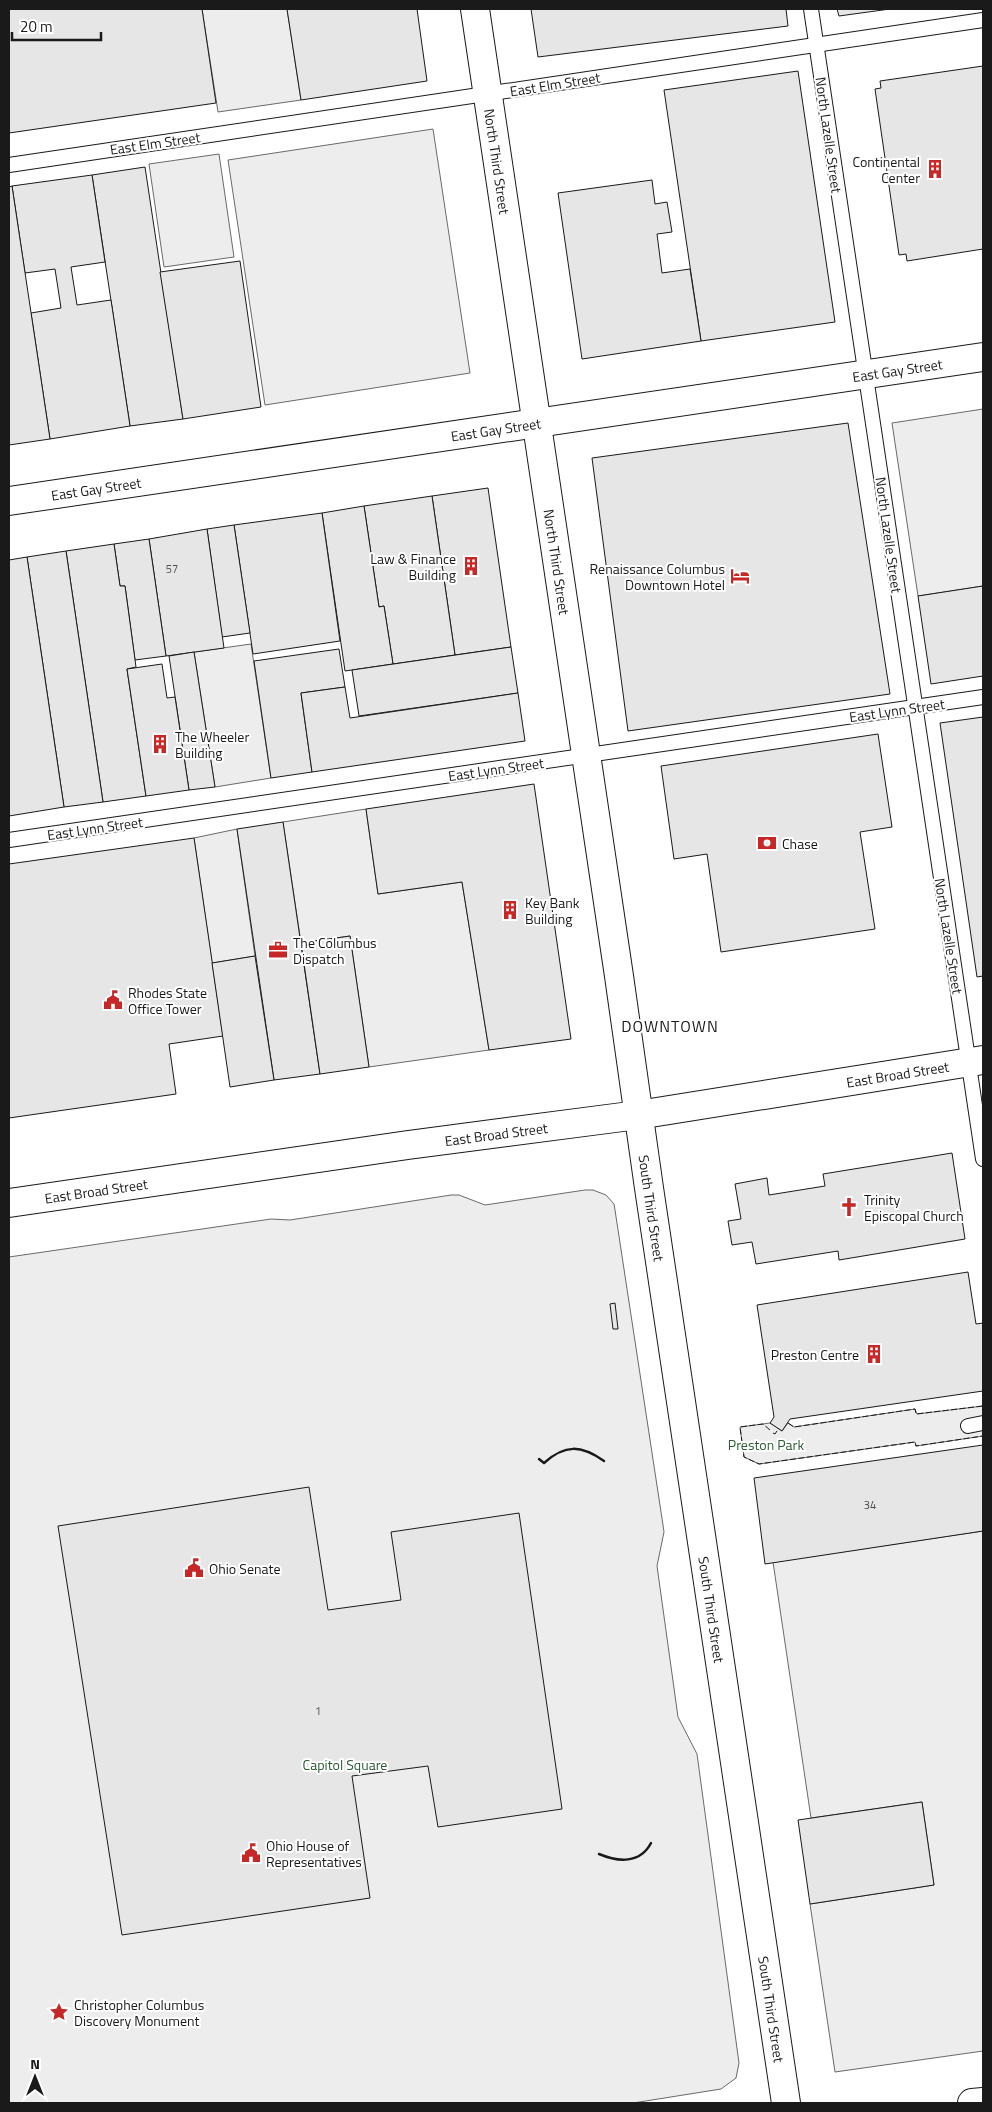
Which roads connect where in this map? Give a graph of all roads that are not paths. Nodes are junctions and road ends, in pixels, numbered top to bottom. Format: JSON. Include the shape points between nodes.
{"nodes":[{"id":1,"x":475,"y":9,"type":"edge"},
{"id":2,"x":811,"y":9,"type":"edge"},
{"id":3,"x":983,"y":20,"type":"edge"},
{"id":4,"x":816,"y":45,"type":"junction"},
{"id":5,"x":488,"y":94,"type":"junction"},
{"id":6,"x":9,"y":165,"type":"edge"},
{"id":7,"x":983,"y":356,"type":"edge"},
{"id":8,"x":865,"y":374,"type":"junction"},
{"id":9,"x":536,"y":423,"type":"junction"},
{"id":10,"x":9,"y":501,"type":"edge"},
{"id":11,"x":983,"y":697,"type":"edge"},
{"id":12,"x":915,"y":707,"type":"junction"},
{"id":13,"x":586,"y":756,"type":"junction"},
{"id":14,"x":9,"y":840,"type":"edge"},
{"id":15,"x":976,"y":1061,"type":"edge"},
{"id":16,"x":638,"y":1115,"type":"junction"},
{"id":17,"x":983,"y":1159,"type":"edge"},
{"id":18,"x":9,"y":1203,"type":"edge"},
{"id":19,"x":983,"y":1423,"type":"edge"},
{"id":20,"x":968,"y":1426,"type":"dead end"},
{"id":21,"x":983,"y":2102,"type":"edge"},
{"id":22,"x":786,"y":2103,"type":"edge"},
{"id":23,"x":972,"y":2103,"type":"edge"}],
"edges":[{"from":1,"to":5,"type":"main road","name":"North Third Street"},
{"from":2,"to":4,"type":"lane","name":"North Lazelle Street"},
{"from":3,"to":4,"type":"lane","name":"East Elm Street"},
{"from":4,"to":5,"type":"lane","name":"East Elm Street"},
{"from":4,"to":8,"type":"lane","name":"North Lazelle Street"},
{"from":5,"to":6,"type":"lane","name":"East Elm Street"},
{"from":5,"to":9,"type":"main road","name":"North Third Street"},
{"from":7,"to":8,"type":"main road","name":"East Gay Street"},
{"from":8,"to":9,"type":"main road","name":"East Gay Street"},
{"from":8,"to":12,"type":"lane","name":"North Lazelle Street"},
{"from":9,"to":10,"type":"main road","name":"East Gay Street"},
{"from":9,"to":13,"type":"main road","name":"North Third Street"},
{"from":11,"to":12,"type":"lane","name":"East Lynn Street"},
{"from":12,"to":13,"type":"lane","name":"East Lynn Street"},
{"from":12,"to":15,"type":"lane","name":"North Lazelle Street"},
{"from":13,"to":14,"type":"lane","name":"East Lynn Street"},
{"from":13,"to":16,"type":"main road","name":"North Third Street"},
{"from":15,"to":16,"type":"main road","name":"East Broad Street"},
{"from":15,"to":17,"type":"lane","name":"North Lazelle Street"},
{"from":16,"to":18,"type":"main road","name":"East Broad Street"},
{"from":16,"to":22,"type":"main road","name":"South Third Street"},
{"from":19,"to":20,"type":"lane"},
{"from":21,"to":23,"type":"main road"}]}
